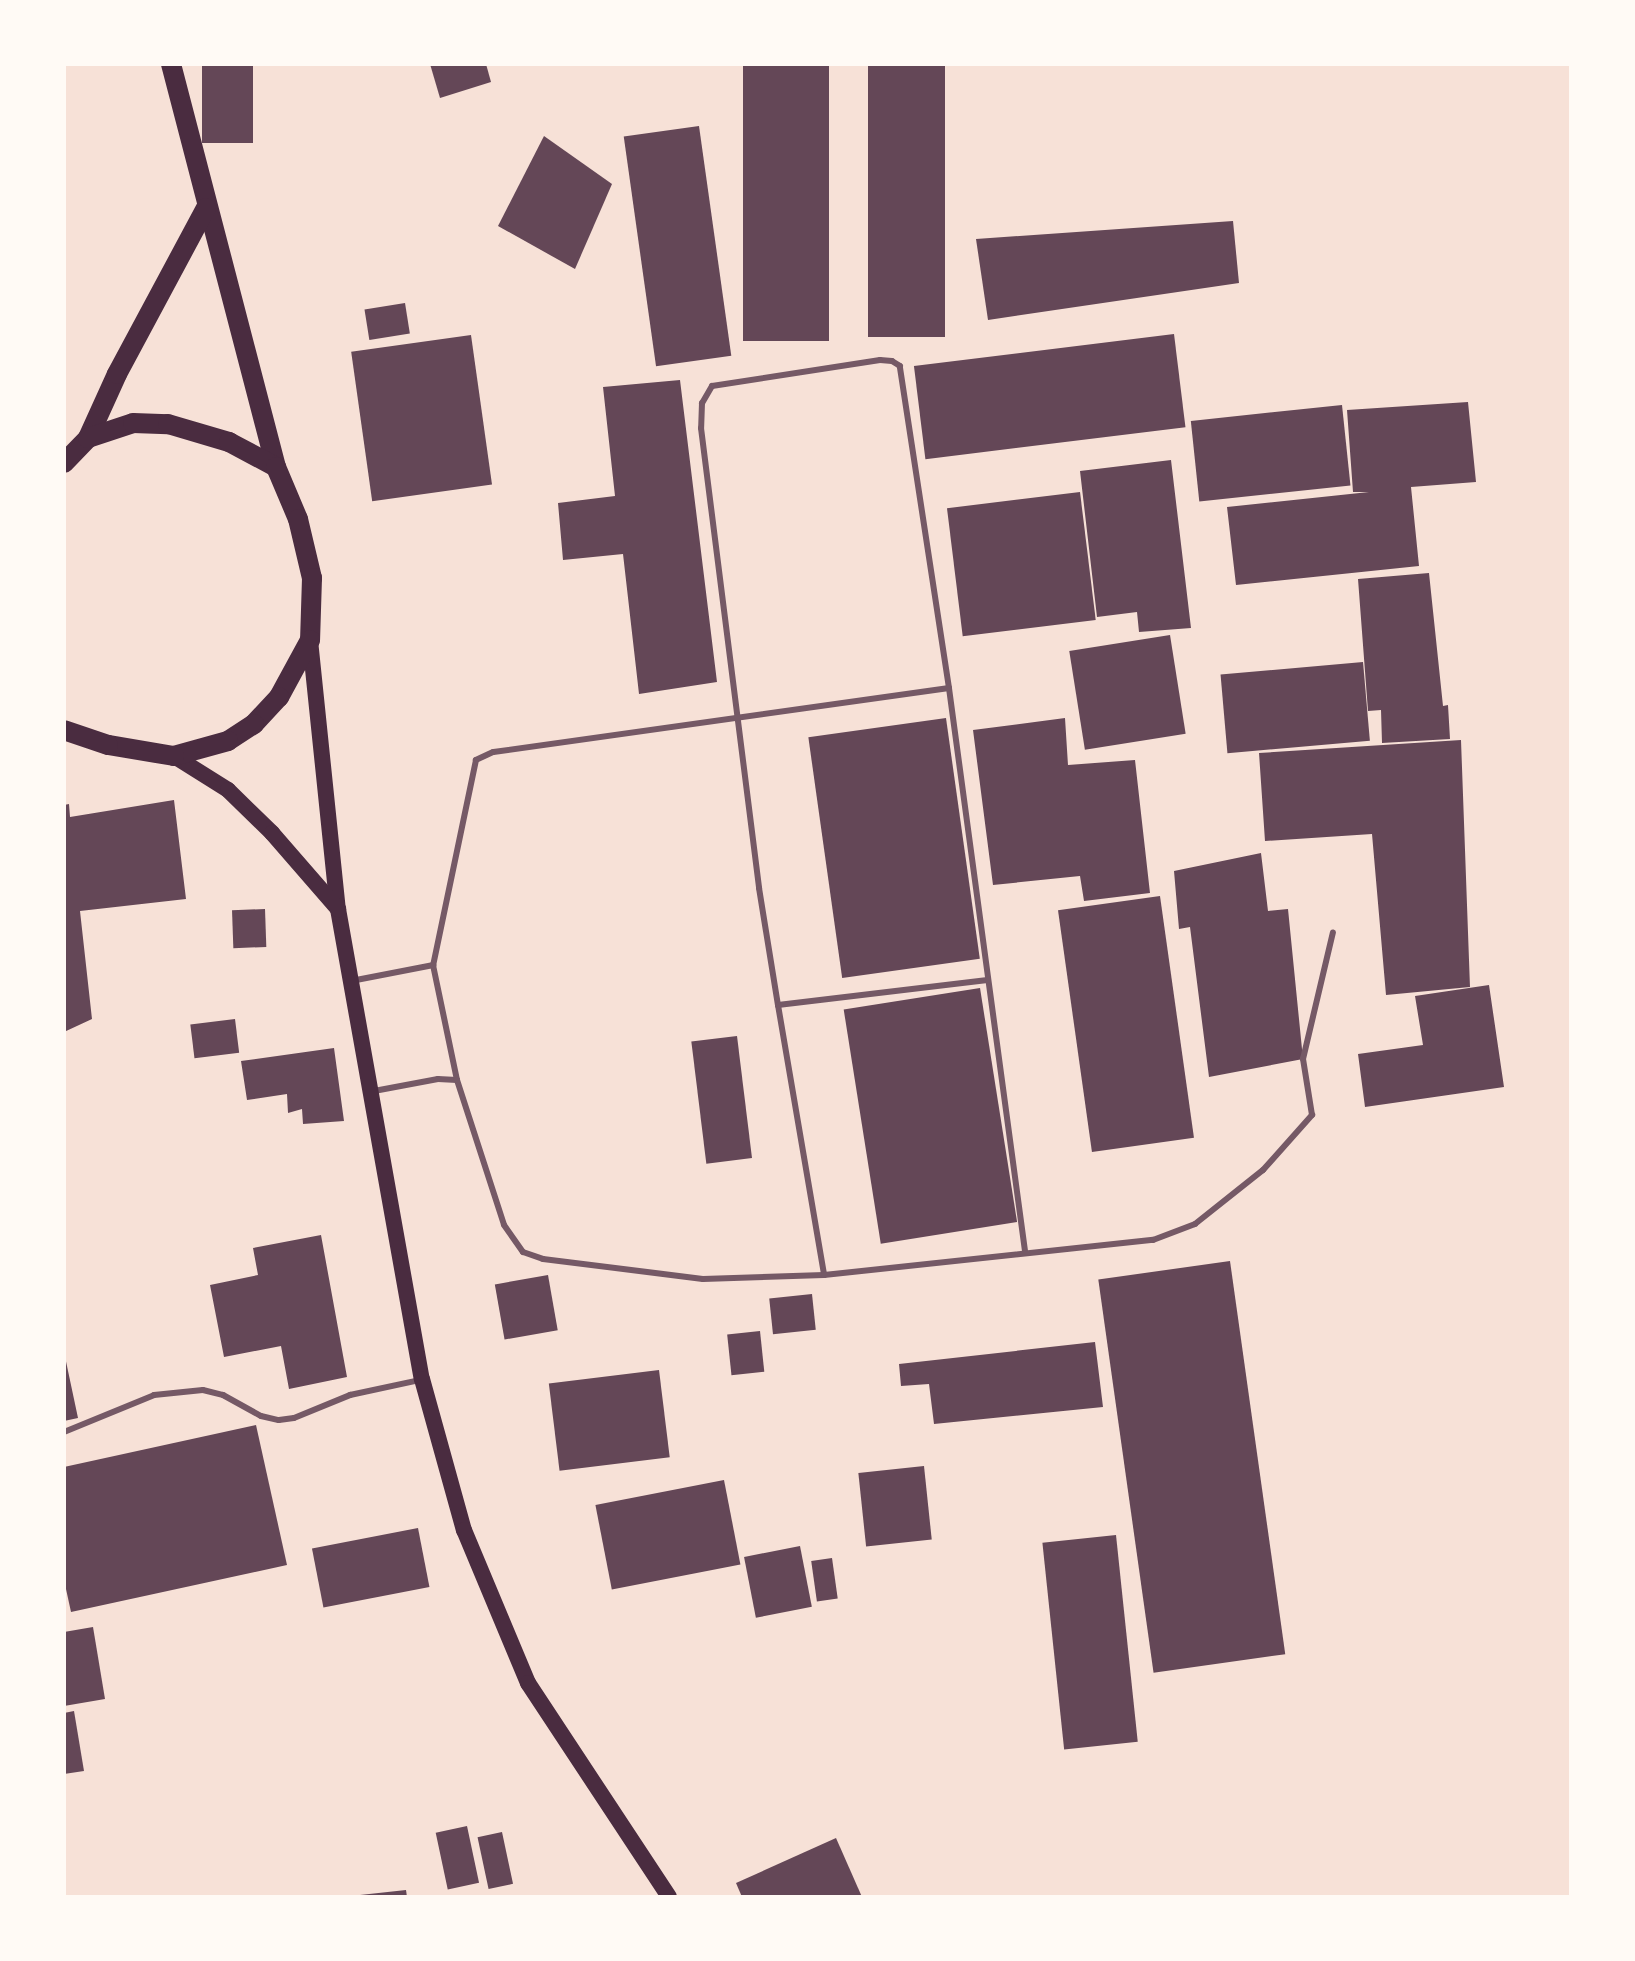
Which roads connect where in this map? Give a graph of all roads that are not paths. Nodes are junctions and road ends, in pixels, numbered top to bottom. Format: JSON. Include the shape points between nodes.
{"nodes":[{"id":1,"x":171,"y":64,"type":"edge"},
{"id":2,"x":206,"y":208,"type":"junction"},
{"id":3,"x":88,"y":438,"type":"junction"},
{"id":4,"x":64,"y":463,"type":"edge"},
{"id":5,"x":276,"y":467,"type":"junction"},
{"id":6,"x":310,"y":640,"type":"junction"},
{"id":7,"x":949,"y":688,"type":"junction"},
{"id":8,"x":737,"y":717,"type":"junction"},
{"id":9,"x":64,"y":730,"type":"edge"},
{"id":10,"x":174,"y":756,"type":"junction"},
{"id":11,"x":338,"y":909,"type":"junction"},
{"id":12,"x":1333,"y":932,"type":"dead end"},
{"id":13,"x":433,"y":965,"type":"junction"},
{"id":14,"x":988,"y":980,"type":"junction"},
{"id":15,"x":351,"y":981,"type":"junction"},
{"id":16,"x":778,"y":1005,"type":"junction"},
{"id":17,"x":457,"y":1080,"type":"junction"},
{"id":18,"x":370,"y":1092,"type":"junction"},
{"id":19,"x":1025,"y":1251,"type":"junction"},
{"id":20,"x":824,"y":1275,"type":"junction"},
{"id":21,"x":422,"y":1379,"type":"junction"},
{"id":22,"x":64,"y":1432,"type":"edge"},
{"id":23,"x":669,"y":1897,"type":"edge"}],
"edges":[{"from":1,"to":2,"type":"main road"},
{"from":2,"to":3,"type":"main road"},
{"from":2,"to":5,"type":"main road"},
{"from":3,"to":4,"type":"main road"},
{"from":3,"to":5,"type":"main road","via":[[133,423],[168,424],[229,442]]},
{"from":5,"to":6,"type":"main road","via":[[298,519],[312,578]]},
{"from":6,"to":10,"type":"main road","via":[[279,697],[254,724],[228,741]]},
{"from":6,"to":11,"type":"main road"},
{"from":7,"to":8,"type":"lane"},
{"from":7,"to":8,"type":"lane","via":[[903,370],[880,360],[712,386],[705,393],[701,428]]},
{"from":7,"to":14,"type":"lane"},
{"from":8,"to":13,"type":"lane","via":[[493,752],[476,760]]},
{"from":8,"to":16,"type":"lane"},
{"from":9,"to":10,"type":"main road","via":[[108,745]]},
{"from":10,"to":11,"type":"main road","via":[[228,790]]},
{"from":11,"to":15,"type":"main road"},
{"from":12,"to":19,"type":"lane","via":[[1303,1059],[1312,1115],[1263,1170],[1195,1224],[1153,1240]]},
{"from":13,"to":15,"type":"lane"},
{"from":13,"to":17,"type":"lane"},
{"from":14,"to":16,"type":"lane"},
{"from":14,"to":19,"type":"lane"},
{"from":15,"to":18,"type":"main road"},
{"from":16,"to":20,"type":"lane"},
{"from":17,"to":18,"type":"lane"},
{"from":17,"to":20,"type":"lane","via":[[504,1225],[523,1252],[703,1279]]},
{"from":18,"to":21,"type":"main road"},
{"from":19,"to":20,"type":"lane"},
{"from":21,"to":22,"type":"lane","via":[[350,1395],[279,1420],[203,1390],[154,1395]]},
{"from":21,"to":23,"type":"main road","via":[[464,1530],[528,1683]]}]}
